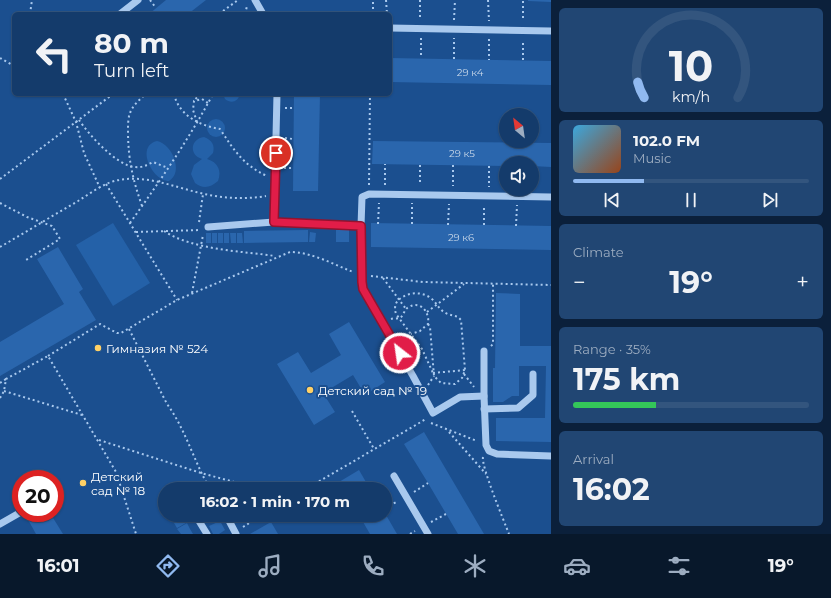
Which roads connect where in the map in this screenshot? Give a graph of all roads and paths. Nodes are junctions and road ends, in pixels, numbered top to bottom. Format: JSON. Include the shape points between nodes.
{"nodes":[{"id":1,"x":32,"y":0,"type":"edge"},
{"id":2,"x":138,"y":0,"type":"edge"},
{"id":3,"x":150,"y":0,"type":"edge"},
{"id":4,"x":238,"y":0,"type":"edge"},
{"id":5,"x":255,"y":0,"type":"edge"},
{"id":6,"x":373,"y":0,"type":"edge"},
{"id":7,"x":386,"y":0,"type":"edge"},
{"id":8,"x":156,"y":8,"type":"dead end"},
{"id":9,"x":30,"y":12,"type":"edge"},
{"id":10,"x":123,"y":12,"type":"edge"},
{"id":11,"x":222,"y":12,"type":"edge"},
{"id":12,"x":262,"y":12,"type":"edge"},
{"id":13,"x":373,"y":12,"type":"edge"},
{"id":14,"x":387,"y":12,"type":"edge"},
{"id":15,"x":392,"y":28,"type":"edge"},
{"id":16,"x":551,"y":31,"type":"edge"},
{"id":17,"x":0,"y":58,"type":"edge"},
{"id":18,"x":12,"y":65,"type":"edge"},
{"id":19,"x":64,"y":96,"type":"edge"},
{"id":20,"x":112,"y":96,"type":"edge"},
{"id":21,"x":144,"y":96,"type":"edge"},
{"id":22,"x":175,"y":96,"type":"edge"},
{"id":23,"x":194,"y":96,"type":"edge"},
{"id":24,"x":212,"y":96,"type":"edge"},
{"id":25,"x":277,"y":96,"type":"edge"},
{"id":26,"x":370,"y":96,"type":"edge"},
{"id":27,"x":197,"y":99,"type":"junction"},
{"id":28,"x":209,"y":103,"type":"junction"},
{"id":29,"x":77,"y":121,"type":"junction"},
{"id":30,"x":198,"y":123,"type":"junction"},
{"id":31,"x":385,"y":164,"type":"dead end"},
{"id":32,"x":420,"y":165,"type":"dead end"},
{"id":33,"x":453,"y":165,"type":"dead end"},
{"id":34,"x":130,"y":166,"type":"junction"},
{"id":35,"x":489,"y":166,"type":"dead end"},
{"id":36,"x":168,"y":168,"type":"junction"},
{"id":37,"x":0,"y":179,"type":"edge"},
{"id":38,"x":275,"y":179,"type":"junction"},
{"id":39,"x":133,"y":180,"type":"junction"},
{"id":40,"x":159,"y":182,"type":"junction"},
{"id":41,"x":106,"y":184,"type":"junction"},
{"id":42,"x":100,"y":188,"type":"junction"},
{"id":43,"x":203,"y":194,"type":"junction"},
{"id":44,"x":275,"y":194,"type":"junction"},
{"id":45,"x":369,"y":194,"type":"junction"},
{"id":46,"x":382,"y":194,"type":"junction"},
{"id":47,"x":416,"y":195,"type":"junction"},
{"id":48,"x":451,"y":195,"type":"junction"},
{"id":49,"x":486,"y":196,"type":"junction"},
{"id":50,"x":499,"y":196,"type":"edge"},
{"id":51,"x":517,"y":196,"type":"joint"},
{"id":52,"x":551,"y":197,"type":"edge"},
{"id":53,"x":0,"y":203,"type":"edge"},
{"id":54,"x":142,"y":206,"type":"junction"},
{"id":55,"x":274,"y":222,"type":"junction"},
{"id":56,"x":42,"y":223,"type":"junction"},
{"id":57,"x":130,"y":223,"type":"junction"},
{"id":58,"x":378,"y":224,"type":"dead end"},
{"id":59,"x":412,"y":224,"type":"dead end"},
{"id":60,"x":448,"y":225,"type":"dead end"},
{"id":61,"x":484,"y":225,"type":"dead end"},
{"id":62,"x":361,"y":226,"type":"junction"},
{"id":63,"x":516,"y":226,"type":"dead end"},
{"id":64,"x":208,"y":227,"type":"dead end"},
{"id":65,"x":198,"y":230,"type":"junction"},
{"id":66,"x":164,"y":231,"type":"junction"},
{"id":67,"x":135,"y":232,"type":"junction"},
{"id":68,"x":201,"y":246,"type":"junction"},
{"id":69,"x":0,"y":247,"type":"edge"},
{"id":70,"x":277,"y":257,"type":"junction"},
{"id":71,"x":26,"y":260,"type":"dead end"},
{"id":72,"x":362,"y":275,"type":"junction"},
{"id":73,"x":382,"y":277,"type":"junction"},
{"id":74,"x":465,"y":283,"type":"junction"},
{"id":75,"x":493,"y":284,"type":"junction"},
{"id":76,"x":551,"y":285,"type":"edge"},
{"id":77,"x":192,"y":293,"type":"junction"},
{"id":78,"x":399,"y":299,"type":"junction"},
{"id":79,"x":177,"y":300,"type":"junction"},
{"id":80,"x":437,"y":305,"type":"junction"},
{"id":81,"x":406,"y":309,"type":"junction"},
{"id":82,"x":427,"y":312,"type":"junction"},
{"id":83,"x":399,"y":318,"type":"junction"},
{"id":84,"x":428,"y":324,"type":"junction"},
{"id":85,"x":129,"y":329,"type":"junction"},
{"id":86,"x":411,"y":334,"type":"junction"},
{"id":87,"x":484,"y":351,"type":"joint"},
{"id":88,"x":48,"y":356,"type":"junction"},
{"id":89,"x":465,"y":370,"type":"junction"},
{"id":90,"x":433,"y":373,"type":"junction"},
{"id":91,"x":464,"y":374,"type":"junction"},
{"id":92,"x":533,"y":374,"type":"dead end"},
{"id":93,"x":6,"y":379,"type":"junction"},
{"id":94,"x":0,"y":383,"type":"edge"},
{"id":95,"x":473,"y":386,"type":"dead end"},
{"id":96,"x":4,"y":391,"type":"junction"},
{"id":97,"x":484,"y":396,"type":"junction"},
{"id":98,"x":0,"y":398,"type":"edge"},
{"id":99,"x":484,"y":409,"type":"junction"},
{"id":100,"x":352,"y":411,"type":"dead end"},
{"id":101,"x":433,"y":413,"type":"junction"},
{"id":102,"x":83,"y":415,"type":"junction"},
{"id":103,"x":424,"y":420,"type":"junction"},
{"id":104,"x":448,"y":431,"type":"junction"},
{"id":105,"x":98,"y":440,"type":"junction"},
{"id":106,"x":486,"y":445,"type":"junction"},
{"id":107,"x":375,"y":450,"type":"junction"},
{"id":108,"x":551,"y":456,"type":"edge"},
{"id":109,"x":201,"y":473,"type":"junction"},
{"id":110,"x":487,"y":475,"type":"junction"},
{"id":111,"x":394,"y":476,"type":"dead end"},
{"id":112,"x":206,"y":482,"type":"edge"},
{"id":113,"x":234,"y":482,"type":"edge"},
{"id":114,"x":318,"y":482,"type":"edge"},
{"id":115,"x":428,"y":483,"type":"dead end"},
{"id":116,"x":406,"y":497,"type":"junction"},
{"id":117,"x":392,"y":504,"type":"edge"},
{"id":118,"x":446,"y":514,"type":"dead end"},
{"id":119,"x":12,"y":517,"type":"edge"},
{"id":120,"x":200,"y":522,"type":"edge"},
{"id":121,"x":230,"y":522,"type":"edge"},
{"id":122,"x":252,"y":522,"type":"edge"},
{"id":123,"x":0,"y":524,"type":"edge"},
{"id":124,"x":424,"y":526,"type":"junction"},
{"id":125,"x":236,"y":533,"type":"edge"},
{"id":126,"x":136,"y":534,"type":"edge"},
{"id":127,"x":207,"y":534,"type":"edge"},
{"id":128,"x":428,"y":534,"type":"edge"},
{"id":129,"x":509,"y":534,"type":"edge"}],
"edges":[{"from":1,"to":9,"type":"path"},
{"from":2,"to":10,"type":"lane"},
{"from":3,"to":8,"type":"path"},
{"from":4,"to":11,"type":"path"},
{"from":5,"to":12,"type":"lane"},
{"from":6,"to":13,"type":"path"},
{"from":7,"to":14,"type":"path"},
{"from":15,"to":16,"type":"lane"},
{"from":17,"to":18,"type":"path"},
{"from":19,"to":29,"type":"path"},
{"from":20,"to":29,"type":"path"},
{"from":21,"to":34,"type":"path","via":[[130,113]]},
{"from":22,"to":30,"type":"path","via":[[184,111]]},
{"from":23,"to":27,"type":"path"},
{"from":24,"to":28,"type":"path"},
{"from":25,"to":38,"type":"lane"},
{"from":26,"to":45,"type":"path"},
{"from":27,"to":28,"type":"path"},
{"from":27,"to":30,"type":"path","via":[[194,101],[193,110]]},
{"from":28,"to":30,"type":"path"},
{"from":29,"to":34,"type":"path","via":[[106,150]]},
{"from":29,"to":37,"type":"path"},
{"from":29,"to":42,"type":"path","via":[[84,153]]},
{"from":30,"to":36,"type":"path"},
{"from":30,"to":38,"type":"path","via":[[220,129],[245,162],[260,173]]},
{"from":31,"to":46,"type":"path"},
{"from":32,"to":47,"type":"path"},
{"from":33,"to":48,"type":"path"},
{"from":34,"to":36,"type":"path","via":[[141,167],[153,162]]},
{"from":34,"to":39,"type":"path"},
{"from":35,"to":49,"type":"path"},
{"from":36,"to":40,"type":"path"},
{"from":38,"to":44,"type":"lane"},
{"from":39,"to":40,"type":"path"},
{"from":39,"to":41,"type":"path","via":[[119,180]]},
{"from":39,"to":54,"type":"path"},
{"from":40,"to":43,"type":"path"},
{"from":40,"to":54,"type":"path"},
{"from":41,"to":42,"type":"path"},
{"from":41,"to":57,"type":"path"},
{"from":42,"to":56,"type":"path"},
{"from":43,"to":44,"type":"path","via":[[242,199]]},
{"from":43,"to":65,"type":"path"},
{"from":44,"to":55,"type":"lane"},
{"from":45,"to":46,"type":"lane"},
{"from":45,"to":62,"type":"lane","via":[[362,197]]},
{"from":46,"to":47,"type":"lane"},
{"from":46,"to":58,"type":"path"},
{"from":47,"to":48,"type":"lane"},
{"from":47,"to":59,"type":"path"},
{"from":48,"to":49,"type":"lane"},
{"from":48,"to":60,"type":"path"},
{"from":49,"to":50,"type":"lane"},
{"from":49,"to":61,"type":"path"},
{"from":51,"to":52,"type":"lane"},
{"from":51,"to":63,"type":"path"},
{"from":53,"to":56,"type":"path"},
{"from":54,"to":57,"type":"path"},
{"from":55,"to":62,"type":"lane"},
{"from":55,"to":64,"type":"lane"},
{"from":56,"to":69,"type":"path"},
{"from":56,"to":71,"type":"path","via":[[52,226],[60,239]]},
{"from":57,"to":67,"type":"path"},
{"from":62,"to":72,"type":"lane"},
{"from":65,"to":66,"type":"path"},
{"from":65,"to":68,"type":"path","via":[[204,229]]},
{"from":66,"to":67,"type":"path"},
{"from":66,"to":68,"type":"path","via":[[173,237]]},
{"from":67,"to":79,"type":"path"},
{"from":68,"to":70,"type":"path"},
{"from":68,"to":77,"type":"path"},
{"from":70,"to":72,"type":"path","via":[[290,252],[301,252]]},
{"from":70,"to":77,"type":"path"},
{"from":72,"to":73,"type":"path"},
{"from":72,"to":101,"type":"lane","via":[[363,289]]},
{"from":73,"to":74,"type":"path","via":[[423,282]]},
{"from":73,"to":78,"type":"path"},
{"from":74,"to":75,"type":"path"},
{"from":74,"to":80,"type":"path"},
{"from":75,"to":76,"type":"path"},
{"from":75,"to":87,"type":"path","via":[[493,344]]},
{"from":77,"to":79,"type":"path"},
{"from":78,"to":80,"type":"path","via":[[410,294],[419,294],[430,298]]},
{"from":78,"to":81,"type":"path"},
{"from":78,"to":83,"type":"path","via":[[395,308]]},
{"from":79,"to":85,"type":"path"},
{"from":80,"to":82,"type":"path"},
{"from":80,"to":89,"type":"path","via":[[446,313],[461,320]]},
{"from":81,"to":82,"type":"path","via":[[416,305]]},
{"from":81,"to":83,"type":"path"},
{"from":82,"to":84,"type":"path"},
{"from":83,"to":86,"type":"path"},
{"from":84,"to":86,"type":"path"},
{"from":84,"to":90,"type":"path"},
{"from":85,"to":88,"type":"path","via":[[117,333],[100,324]]},
{"from":85,"to":109,"type":"path","via":[[183,430]]},
{"from":86,"to":90,"type":"path","via":[[422,348]]},
{"from":87,"to":97,"type":"lane"},
{"from":88,"to":93,"type":"path"},
{"from":88,"to":102,"type":"path"},
{"from":89,"to":90,"type":"path"},
{"from":89,"to":91,"type":"path"},
{"from":90,"to":91,"type":"path","via":[[441,383],[450,384],[455,384]]},
{"from":91,"to":95,"type":"path"},
{"from":92,"to":99,"type":"lane","via":[[534,395],[518,408]]},
{"from":93,"to":94,"type":"path"},
{"from":93,"to":96,"type":"path"},
{"from":96,"to":98,"type":"path"},
{"from":96,"to":102,"type":"path"},
{"from":97,"to":99,"type":"lane"},
{"from":97,"to":101,"type":"lane","via":[[460,397]]},
{"from":99,"to":106,"type":"lane"},
{"from":100,"to":107,"type":"path"},
{"from":101,"to":103,"type":"path"},
{"from":102,"to":105,"type":"path"},
{"from":103,"to":104,"type":"path"},
{"from":103,"to":107,"type":"path"},
{"from":104,"to":106,"type":"path"},
{"from":104,"to":110,"type":"path"},
{"from":105,"to":109,"type":"path"},
{"from":105,"to":126,"type":"path","via":[[116,472]]},
{"from":106,"to":108,"type":"lane","via":[[489,451],[497,454]]},
{"from":106,"to":110,"type":"path","via":[[482,461]]},
{"from":107,"to":114,"type":"path"},
{"from":109,"to":112,"type":"path"},
{"from":109,"to":113,"type":"path"},
{"from":110,"to":129,"type":"path"},
{"from":111,"to":116,"type":"lane"},
{"from":115,"to":116,"type":"path"},
{"from":116,"to":117,"type":"path"},
{"from":116,"to":124,"type":"lane"},
{"from":118,"to":124,"type":"path"},
{"from":119,"to":123,"type":"lane"},
{"from":120,"to":127,"type":"lane"},
{"from":121,"to":125,"type":"lane"},
{"from":122,"to":125,"type":"path"},
{"from":124,"to":128,"type":"lane"}]}
